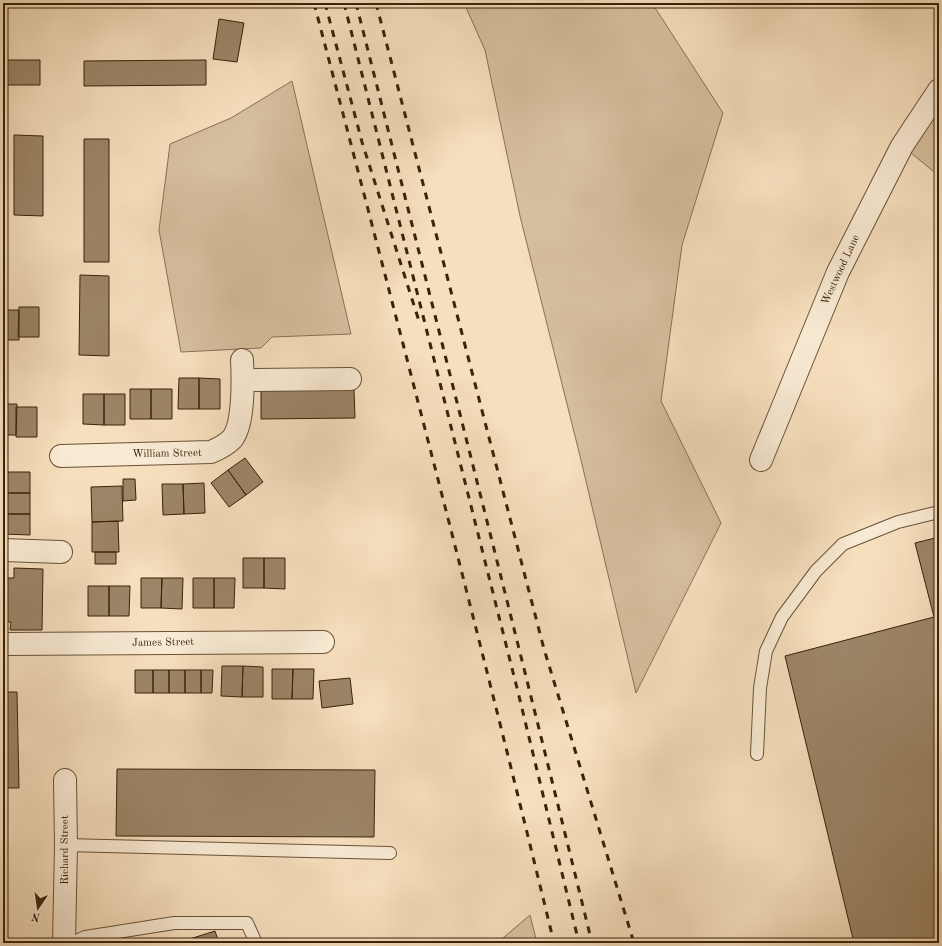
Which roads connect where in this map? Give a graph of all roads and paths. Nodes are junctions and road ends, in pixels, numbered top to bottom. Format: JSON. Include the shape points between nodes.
{"nodes":[{"id":1,"x":939,"y":90,"type":"edge"},
{"id":2,"x":350,"y":379,"type":"dead end"},
{"id":3,"x":61,"y":456,"type":"dead end"},
{"id":4,"x":762,"y":460,"type":"dead end"},
{"id":5,"x":939,"y":512,"type":"edge"},
{"id":6,"x":3,"y":550,"type":"edge"},
{"id":7,"x":61,"y":552,"type":"dead end"},
{"id":8,"x":323,"y":642,"type":"dead end"},
{"id":9,"x":3,"y":644,"type":"edge"},
{"id":10,"x":758,"y":754,"type":"dead end"},
{"id":11,"x":65,"y":780,"type":"dead end"},
{"id":12,"x":66,"y":845,"type":"junction"},
{"id":13,"x":390,"y":853,"type":"dead end"},
{"id":14,"x":64,"y":943,"type":"edge"},
{"id":15,"x":72,"y":943,"type":"edge"},
{"id":16,"x":256,"y":943,"type":"edge"}],
"edges":[{"from":1,"to":4,"type":"street","name":"Westwood Lane","via":[[902,146],[838,272]]},
{"from":2,"to":3,"type":"street","name":"William Street","via":[[243,370],[239,428],[232,439],[221,448],[210,452]]},
{"from":5,"to":10,"type":"lane","via":[[898,522],[843,544],[816,571],[782,617],[766,651],[760,688]]},
{"from":6,"to":7,"type":"street"},
{"from":8,"to":9,"type":"street","name":"James Street"},
{"from":11,"to":12,"type":"street","name":"Richard Street"},
{"from":12,"to":13,"type":"lane"},
{"from":12,"to":14,"type":"street","name":"Richard Street"},
{"from":15,"to":16,"type":"lane","via":[[85,936],[174,923],[247,923]]}]}
